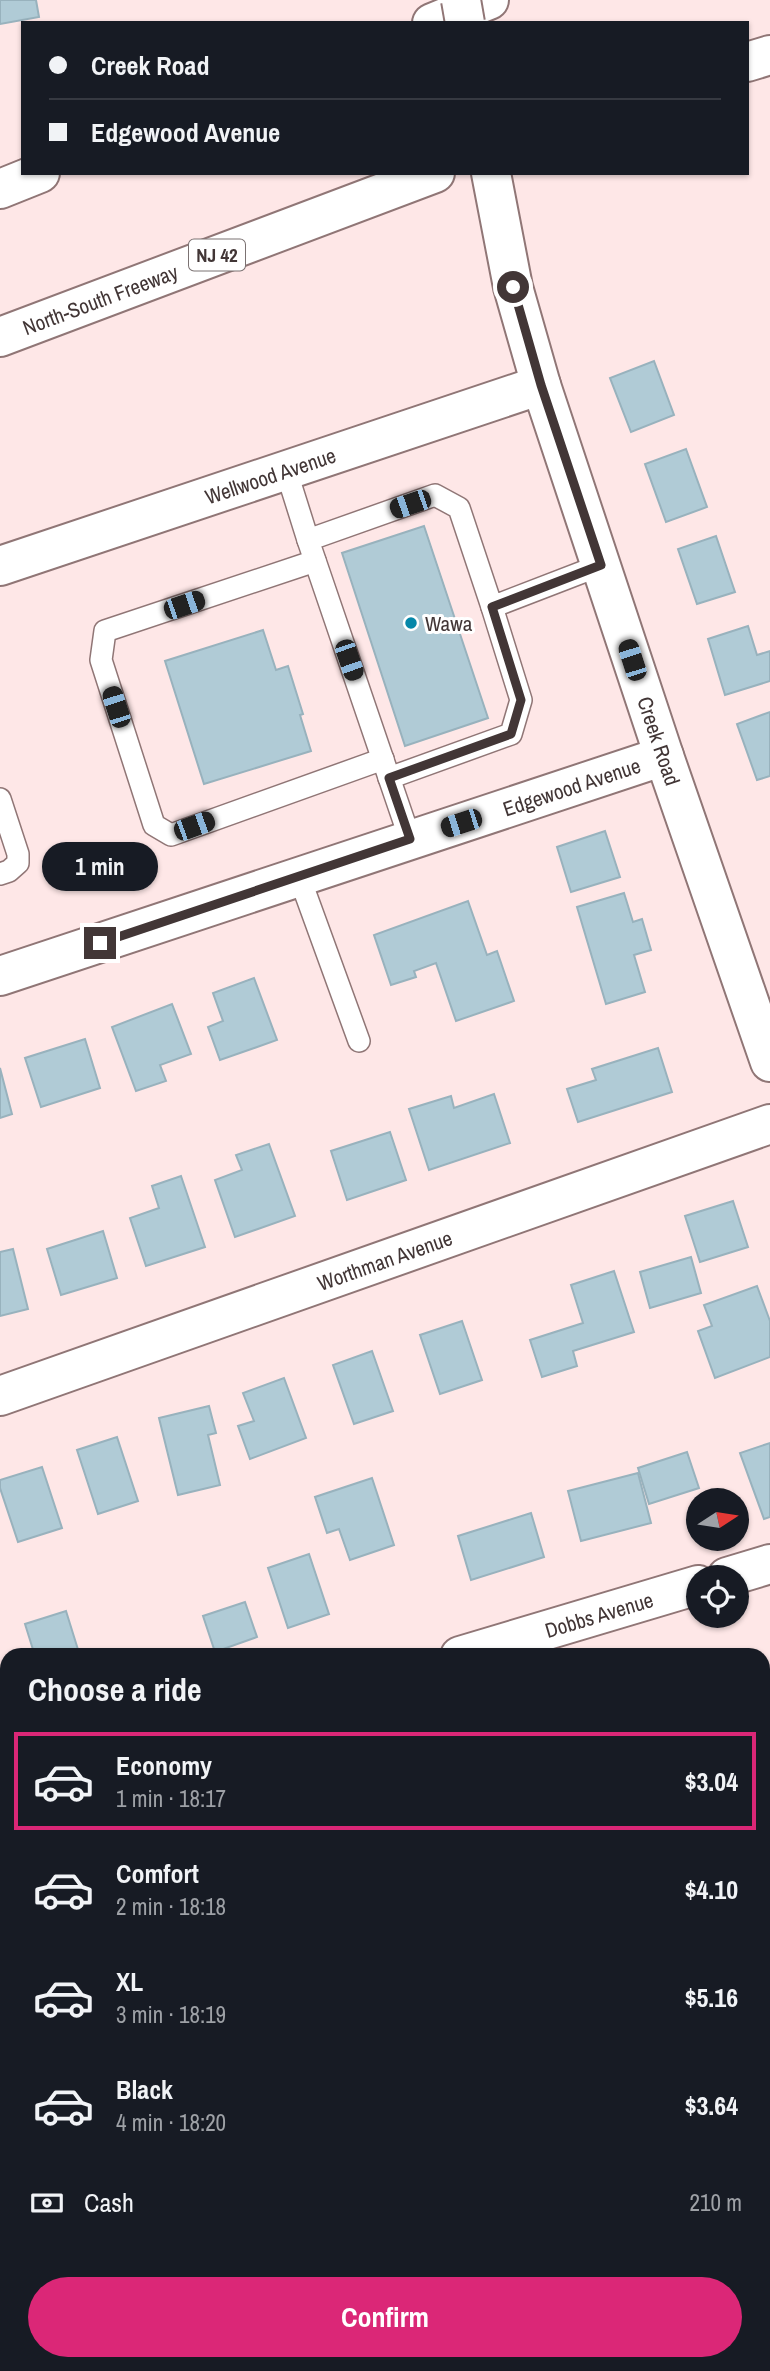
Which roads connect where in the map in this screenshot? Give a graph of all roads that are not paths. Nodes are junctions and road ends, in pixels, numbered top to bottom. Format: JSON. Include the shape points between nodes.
{"nodes":[{"id":1,"x":461,"y":0,"type":"edge"},
{"id":2,"x":489,"y":0,"type":"edge"},
{"id":3,"x":437,"y":21,"type":"edge"},
{"id":4,"x":465,"y":21,"type":"edge"},
{"id":5,"x":770,"y":55,"type":"edge"},
{"id":6,"x":749,"y":61,"type":"edge"},
{"id":7,"x":35,"y":175,"type":"edge"},
{"id":8,"x":430,"y":175,"type":"edge"},
{"id":9,"x":491,"y":175,"type":"edge"},
{"id":10,"x":0,"y":189,"type":"edge"},
{"id":11,"x":0,"y":337,"type":"edge"},
{"id":12,"x":541,"y":385,"type":"junction"},
{"id":13,"x":286,"y":470,"type":"junction"},
{"id":14,"x":308,"y":540,"type":"junction"},
{"id":15,"x":315,"y":561,"type":"junction"},
{"id":16,"x":601,"y":565,"type":"junction"},
{"id":17,"x":0,"y":566,"type":"edge"},
{"id":18,"x":492,"y":607,"type":"junction"},
{"id":19,"x":664,"y":756,"type":"junction"},
{"id":20,"x":386,"y":769,"type":"junction"},
{"id":21,"x":0,"y":799,"type":"edge"},
{"id":22,"x":410,"y":839,"type":"junction"},
{"id":23,"x":0,"y":874,"type":"edge"},
{"id":24,"x":299,"y":876,"type":"junction"},
{"id":25,"x":0,"y":976,"type":"edge"},
{"id":26,"x":359,"y":1041,"type":"dead end"},
{"id":27,"x":770,"y":1062,"type":"edge"},
{"id":28,"x":770,"y":1124,"type":"edge"},
{"id":29,"x":0,"y":1396,"type":"edge"},
{"id":30,"x":770,"y":1564,"type":"edge"},
{"id":31,"x":749,"y":1570,"type":"edge"},
{"id":32,"x":686,"y":1589,"type":"edge"},
{"id":33,"x":487,"y":1648,"type":"edge"}],
"edges":[{"from":1,"to":4,"type":"main road","bridge":true},
{"from":2,"to":3,"type":"main road"},
{"from":5,"to":6,"type":"main road"},
{"from":7,"to":10,"type":"main road"},
{"from":8,"to":11,"type":"main road","name":"North-South Freeway","number":"NJ 42"},
{"from":9,"to":12,"type":"main road","name":"Creek Road","via":[[503,245]]},
{"from":12,"to":13,"type":"main road","name":"Wellwood Avenue"},
{"from":12,"to":16,"type":"main road","name":"Creek Road"},
{"from":13,"to":14,"type":"lane"},
{"from":13,"to":17,"type":"main road","name":"Wellwood Avenue"},
{"from":14,"to":15,"type":"lane"},
{"from":14,"to":18,"type":"lane","via":[[435,495],[458,508]]},
{"from":15,"to":20,"type":"lane"},
{"from":15,"to":20,"type":"lane","via":[[105,631],[101,660],[154,825],[171,835]]},
{"from":16,"to":18,"type":"lane"},
{"from":16,"to":19,"type":"main road","name":"Creek Road"},
{"from":18,"to":20,"type":"lane","via":[[521,700],[511,734]]},
{"from":19,"to":22,"type":"main road","name":"Edgewood Avenue"},
{"from":19,"to":27,"type":"main road","name":"Creek Road"},
{"from":20,"to":22,"type":"lane"},
{"from":21,"to":23,"type":"lane","via":[[18,854],[18,863]]},
{"from":22,"to":24,"type":"main road","name":"Edgewood Avenue"},
{"from":24,"to":25,"type":"main road","name":"Edgewood Avenue"},
{"from":24,"to":26,"type":"lane"},
{"from":28,"to":29,"type":"main road","name":"Worthman Avenue"},
{"from":30,"to":31,"type":"main road"},
{"from":32,"to":33,"type":"main road","name":"Dobbs Avenue"}]}
